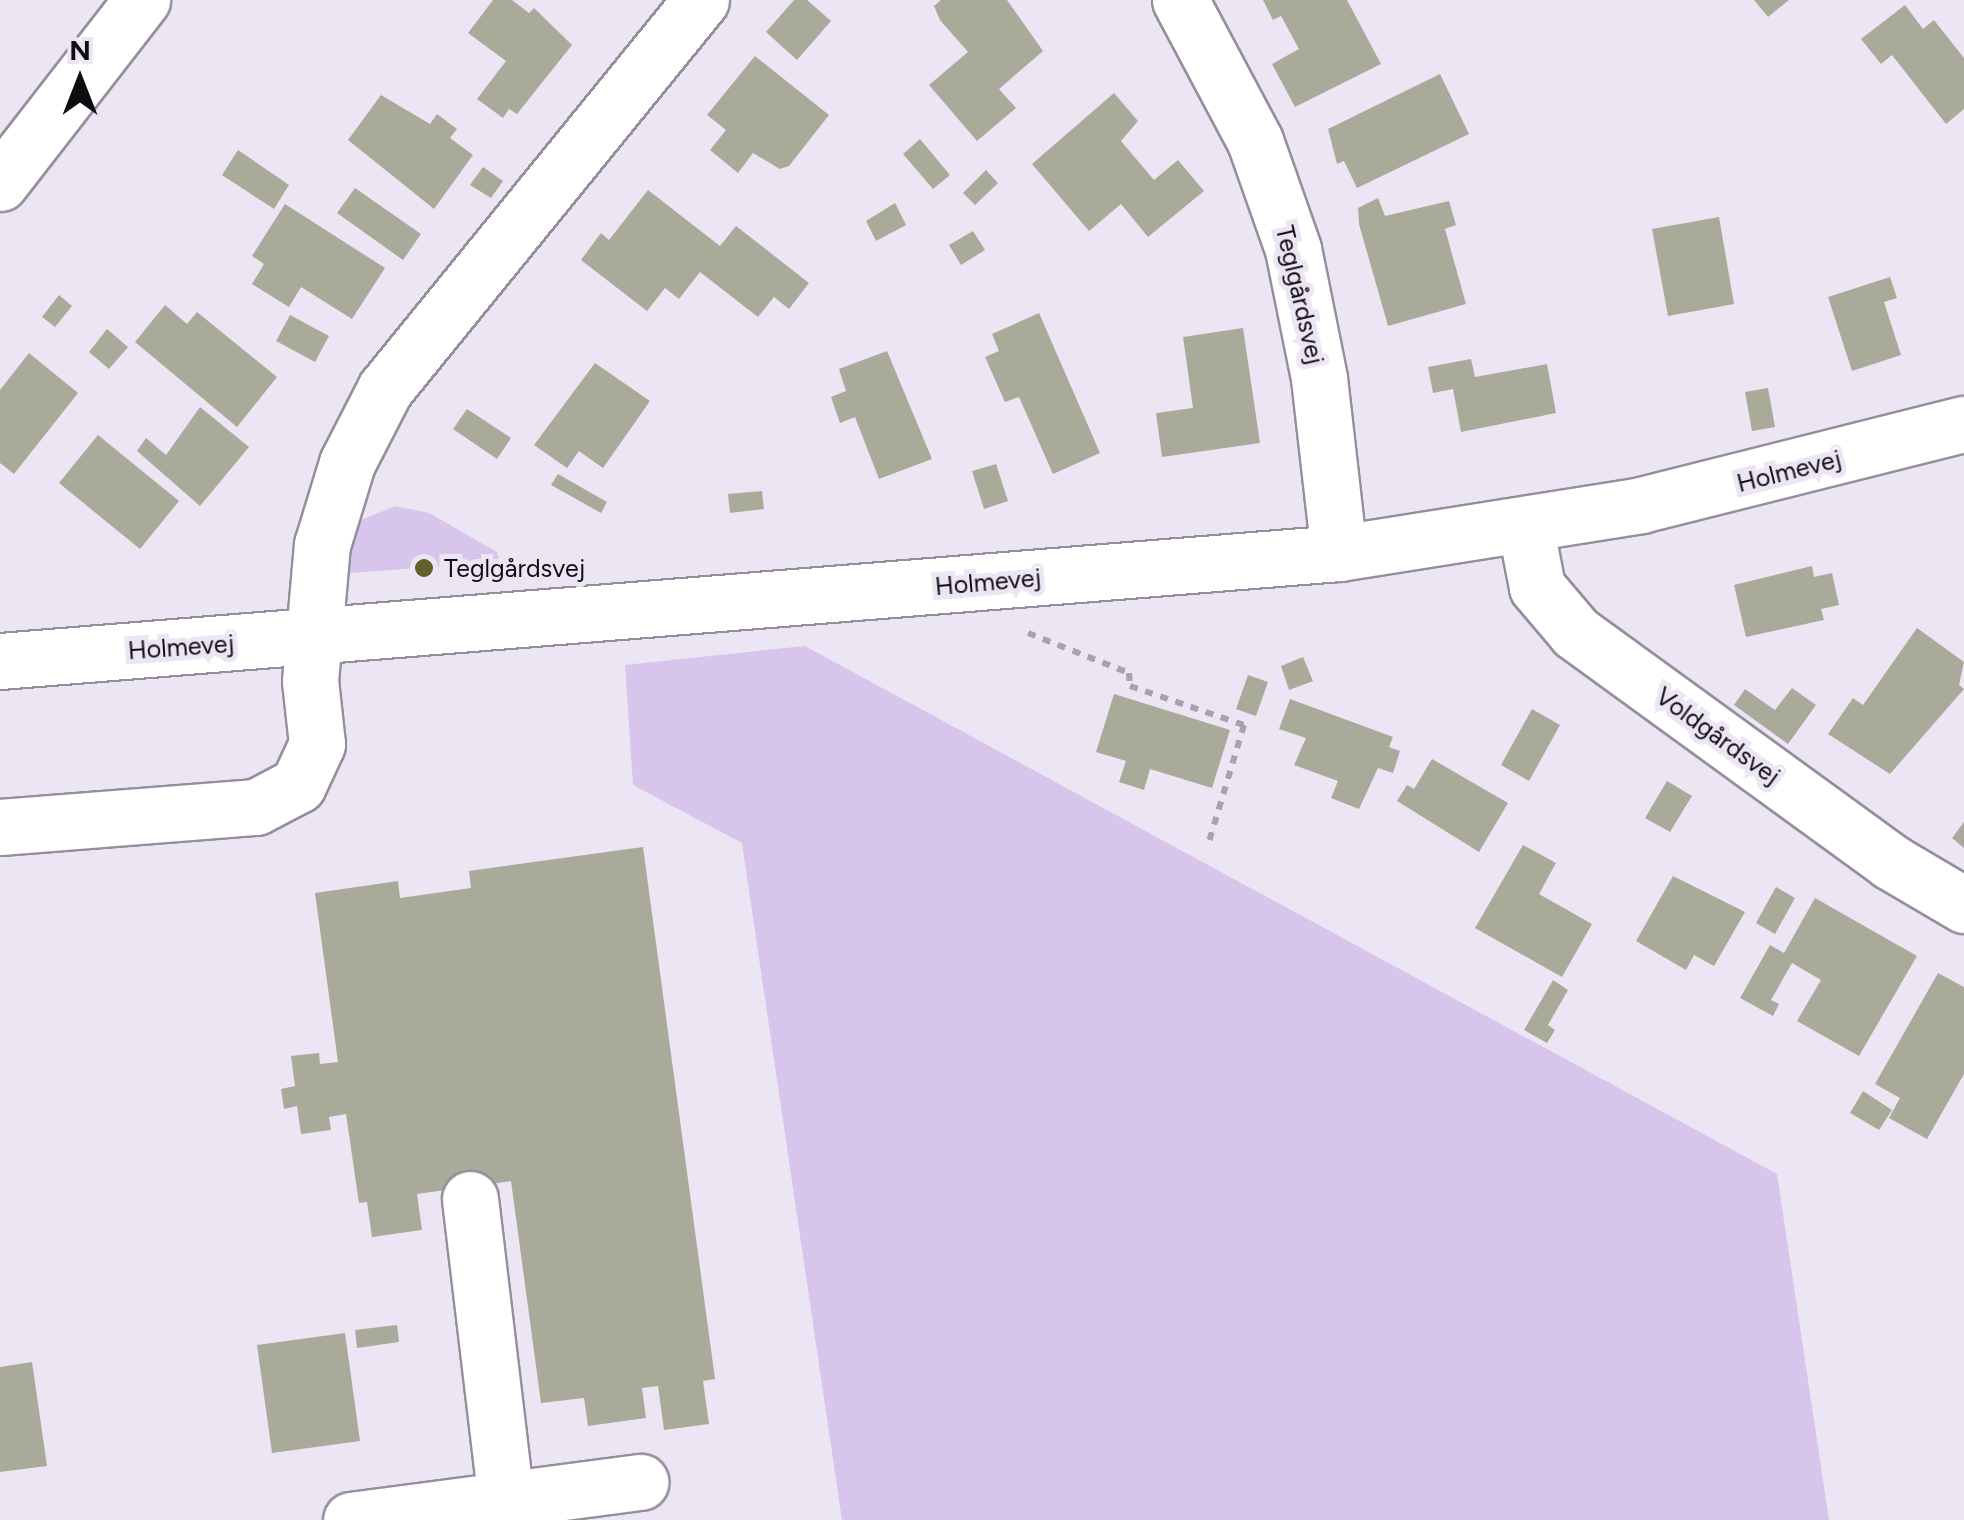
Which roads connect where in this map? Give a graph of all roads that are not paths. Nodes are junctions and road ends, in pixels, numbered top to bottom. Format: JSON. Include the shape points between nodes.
{"nodes":[{"id":1,"x":142,"y":0,"type":"edge"},
{"id":2,"x":700,"y":0,"type":"edge"},
{"id":3,"x":1180,"y":0,"type":"edge"},
{"id":4,"x":0,"y":182,"type":"edge"},
{"id":5,"x":1964,"y":424,"type":"edge"},
{"id":6,"x":1525,"y":526,"type":"junction"},
{"id":7,"x":1338,"y":553,"type":"junction"},
{"id":8,"x":314,"y":637,"type":"junction"},
{"id":9,"x":0,"y":660,"type":"edge"},
{"id":10,"x":0,"y":828,"type":"edge"},
{"id":11,"x":1964,"y":905,"type":"edge"},
{"id":12,"x":470,"y":1199,"type":"dead end"},
{"id":13,"x":641,"y":1482,"type":"dead end"},
{"id":14,"x":506,"y":1499,"type":"junction"},
{"id":15,"x":352,"y":1520,"type":"edge"}],
"edges":[{"from":1,"to":4,"type":"street"},
{"from":2,"to":8,"type":"street","via":[[385,390],[331,509]]},
{"from":3,"to":7,"type":"street","name":"Teglgårdsvej","via":[[1255,140],[1294,250],[1319,378]]},
{"from":5,"to":6,"type":"street","name":"Holmevej","via":[[1771,476]]},
{"from":6,"to":7,"type":"street","name":"Holmevej"},
{"from":6,"to":11,"type":"street","name":"Voldgårdsvej","via":[[1537,587],[1576,634],[1891,862]]},
{"from":7,"to":8,"type":"street","name":"Holmevej"},
{"from":8,"to":9,"type":"street","name":"Holmevej"},
{"from":8,"to":10,"type":"street","via":[[310,682],[317,744],[298,786],[279,799],[256,807]]},
{"from":12,"to":14,"type":"street"},
{"from":13,"to":14,"type":"street"},
{"from":14,"to":15,"type":"street"}]}
